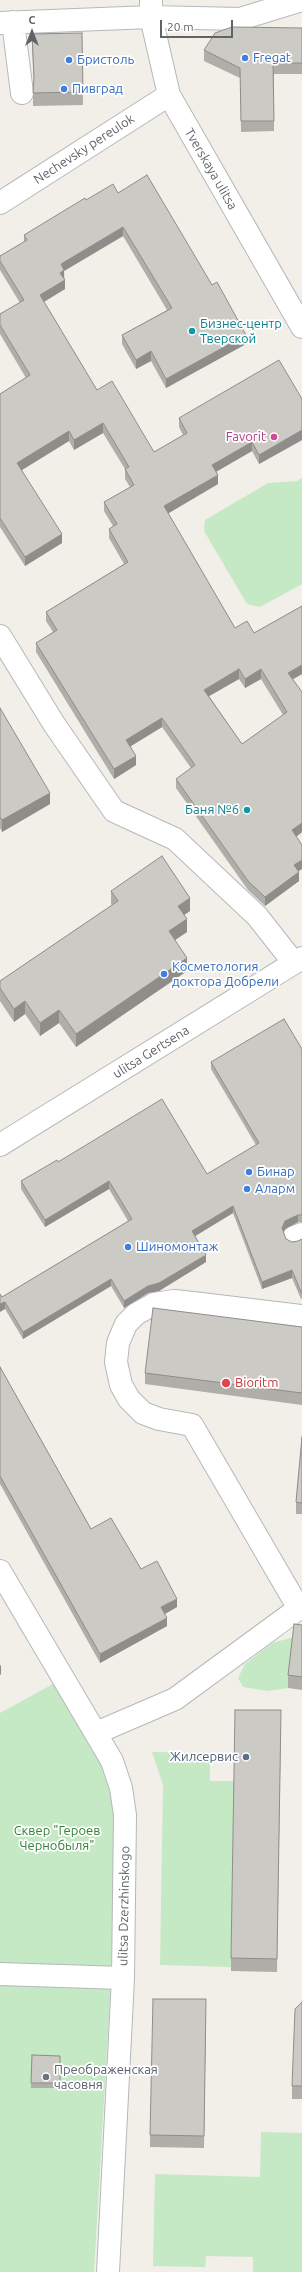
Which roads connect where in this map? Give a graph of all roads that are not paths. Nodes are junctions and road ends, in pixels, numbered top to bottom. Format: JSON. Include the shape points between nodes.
{"nodes":[{"id":1,"x":302,"y":0,"type":"edge"},
{"id":2,"x":151,"y":8,"type":"edge"},
{"id":3,"x":6,"y":22,"type":"edge"},
{"id":4,"x":22,"y":93,"type":"dead end"},
{"id":5,"x":169,"y":95,"type":"junction"},
{"id":6,"x":0,"y":203,"type":"edge"},
{"id":7,"x":302,"y":327,"type":"edge"},
{"id":8,"x":0,"y":636,"type":"edge"},
{"id":9,"x":298,"y":960,"type":"edge"},
{"id":10,"x":0,"y":1145,"type":"edge"},
{"id":11,"x":302,"y":1316,"type":"edge"},
{"id":12,"x":0,"y":1571,"type":"edge"},
{"id":13,"x":300,"y":1607,"type":"edge"},
{"id":14,"x":96,"y":1733,"type":"junction"},
{"id":15,"x":0,"y":1974,"type":"edge"},
{"id":16,"x":123,"y":1978,"type":"junction"},
{"id":17,"x":108,"y":2272,"type":"edge"}],
"edges":[{"from":1,"to":2,"type":"street","via":[[240,19]]},
{"from":2,"to":3,"type":"street"},
{"from":2,"to":5,"type":"street","name":"Tverskaya ulitsa"},
{"from":3,"to":4,"type":"street"},
{"from":5,"to":6,"type":"street","name":"Nechevsky pereulok"},
{"from":5,"to":7,"type":"street","name":"Tverskaya ulitsa"},
{"from":8,"to":9,"type":"street","via":[[54,724],[114,811],[175,839],[257,916]]},
{"from":9,"to":10,"type":"street","name":"ulitsa Gertsena"},
{"from":11,"to":13,"type":"street","via":[[193,1302],[154,1304],[136,1314],[126,1324],[118,1343],[116,1362],[121,1385],[129,1399],[143,1413],[159,1419],[192,1425]]},
{"from":12,"to":14,"type":"street","name":"ulitsa Dzerzhinskogo"},
{"from":13,"to":14,"type":"street","via":[[175,1699]]},
{"from":14,"to":16,"type":"street","name":"ulitsa Dzerzhinskogo","via":[[112,1761],[121,1788],[125,1815]]},
{"from":15,"to":16,"type":"street"},
{"from":16,"to":17,"type":"street","name":"ulitsa Dzerzhinskogo"}]}
